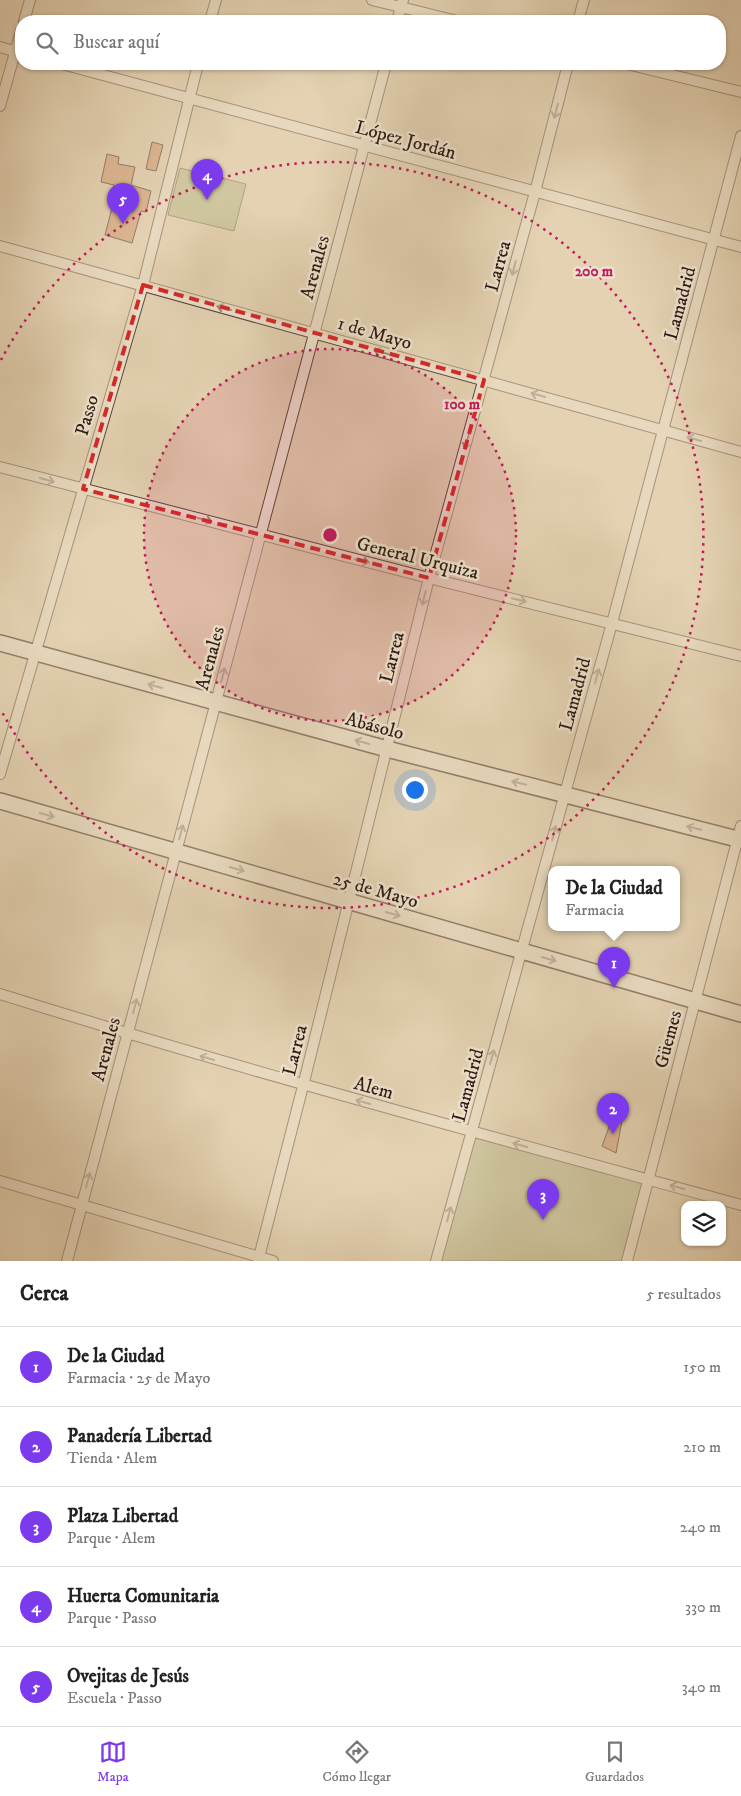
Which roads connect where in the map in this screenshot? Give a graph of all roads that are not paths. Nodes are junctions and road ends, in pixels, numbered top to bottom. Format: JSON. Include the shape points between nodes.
{"nodes":[{"id":1,"x":30,"y":0,"type":"edge"},
{"id":2,"x":216,"y":0,"type":"edge"},
{"id":3,"x":372,"y":0,"type":"edge"},
{"id":4,"x":584,"y":0,"type":"edge"},
{"id":5,"x":402,"y":4,"type":"edge"},
{"id":6,"x":26,"y":15,"type":"edge"},
{"id":7,"x":212,"y":15,"type":"edge"},
{"id":8,"x":438,"y":15,"type":"edge"},
{"id":9,"x":580,"y":15,"type":"edge"},
{"id":10,"x":0,"y":47,"type":"edge"},
{"id":11,"x":15,"y":51,"type":"edge"},
{"id":12,"x":15,"y":61,"type":"edge"},
{"id":13,"x":84,"y":70,"type":"edge"},
{"id":14,"x":196,"y":70,"type":"edge"},
{"id":15,"x":384,"y":70,"type":"edge"},
{"id":16,"x":566,"y":70,"type":"edge"},
{"id":17,"x":651,"y":70,"type":"edge"},
{"id":18,"x":741,"y":92,"type":"edge"},
{"id":19,"x":189,"y":98,"type":"junction"},
{"id":20,"x":0,"y":106,"type":"edge"},
{"id":21,"x":741,"y":136,"type":"edge"},
{"id":22,"x":364,"y":145,"type":"junction"},
{"id":23,"x":535,"y":192,"type":"junction"},
{"id":24,"x":714,"y":240,"type":"junction"},
{"id":25,"x":0,"y":246,"type":"edge"},
{"id":26,"x":741,"y":247,"type":"edge"},
{"id":27,"x":142,"y":285,"type":"junction"},
{"id":28,"x":314,"y":333,"type":"junction"},
{"id":29,"x":484,"y":380,"type":"junction"},
{"id":30,"x":663,"y":430,"type":"junction"},
{"id":31,"x":741,"y":452,"type":"edge"},
{"id":32,"x":0,"y":467,"type":"edge"},
{"id":33,"x":83,"y":489,"type":"junction"},
{"id":34,"x":260,"y":535,"type":"junction"},
{"id":35,"x":429,"y":578,"type":"junction"},
{"id":36,"x":612,"y":623,"type":"junction"},
{"id":37,"x":0,"y":643,"type":"edge"},
{"id":38,"x":35,"y":653,"type":"junction"},
{"id":39,"x":741,"y":656,"type":"edge"},
{"id":40,"x":216,"y":702,"type":"junction"},
{"id":41,"x":387,"y":749,"type":"junction"},
{"id":42,"x":0,"y":774,"type":"edge"},
{"id":43,"x":565,"y":795,"type":"junction"},
{"id":44,"x":0,"y":801,"type":"edge"},
{"id":45,"x":740,"y":835,"type":"edge"},
{"id":46,"x":176,"y":852,"type":"junction"},
{"id":47,"x":349,"y":902,"type":"junction"},
{"id":48,"x":522,"y":951,"type":"junction"},
{"id":49,"x":0,"y":994,"type":"edge"},
{"id":50,"x":696,"y":1001,"type":"junction"},
{"id":51,"x":741,"y":1014,"type":"edge"},
{"id":52,"x":127,"y":1034,"type":"junction"},
{"id":53,"x":303,"y":1086,"type":"junction"},
{"id":54,"x":472,"y":1131,"type":"junction"},
{"id":55,"x":649,"y":1180,"type":"junction"},
{"id":56,"x":0,"y":1181,"type":"edge"},
{"id":57,"x":82,"y":1205,"type":"junction"},
{"id":58,"x":741,"y":1205,"type":"edge"},
{"id":59,"x":258,"y":1259,"type":"edge"},
{"id":60,"x":67,"y":1261,"type":"edge"},
{"id":61,"x":273,"y":1261,"type":"edge"},
{"id":62,"x":436,"y":1261,"type":"edge"},
{"id":63,"x":627,"y":1261,"type":"edge"}],
"edges":[{"from":1,"to":6,"type":"street"},
{"from":2,"to":7,"type":"street"},
{"from":3,"to":5,"type":"street"},
{"from":4,"to":9,"type":"street"},
{"from":5,"to":8,"type":"street"},
{"from":10,"to":11,"type":"street"},
{"from":12,"to":20,"type":"street"},
{"from":13,"to":19,"type":"street","name":"López Jordán"},
{"from":14,"to":19,"type":"street","name":"Passo"},
{"from":15,"to":22,"type":"street","name":"Arenales"},
{"from":16,"to":23,"type":"street","name":"Larrea","one_way":true},
{"from":17,"to":18,"type":"street"},
{"from":19,"to":22,"type":"street","name":"López Jordán"},
{"from":19,"to":27,"type":"street","name":"Passo"},
{"from":21,"to":24,"type":"street","name":"Lamadrid"},
{"from":22,"to":23,"type":"street","name":"López Jordán"},
{"from":22,"to":28,"type":"street","name":"Arenales"},
{"from":23,"to":24,"type":"street","name":"López Jordán"},
{"from":23,"to":29,"type":"street","name":"Larrea","one_way":true},
{"from":24,"to":26,"type":"street","name":"López Jordán"},
{"from":24,"to":30,"type":"street","name":"Lamadrid"},
{"from":25,"to":27,"type":"street","name":"1 de Mayo"},
{"from":28,"to":27,"type":"street","name":"1 de Mayo","one_way":true},
{"from":27,"to":33,"type":"street","name":"Passo"},
{"from":29,"to":28,"type":"street","name":"1 de Mayo","one_way":true},
{"from":28,"to":34,"type":"street","name":"Arenales"},
{"from":30,"to":29,"type":"street","name":"1 de Mayo","one_way":true},
{"from":29,"to":35,"type":"street","name":"Larrea","one_way":true},
{"from":31,"to":30,"type":"street","name":"1 de Mayo","one_way":true},
{"from":30,"to":36,"type":"street","name":"Lamadrid"},
{"from":32,"to":33,"type":"street","name":"General Urquiza","one_way":true},
{"from":33,"to":34,"type":"street","name":"General Urquiza","one_way":true},
{"from":33,"to":38,"type":"street","name":"Passo"},
{"from":34,"to":35,"type":"street","name":"General Urquiza","one_way":true},
{"from":40,"to":34,"type":"street","name":"Arenales","one_way":true},
{"from":35,"to":36,"type":"street","name":"General Urquiza","one_way":true},
{"from":35,"to":41,"type":"street","name":"Larrea","one_way":true},
{"from":36,"to":39,"type":"street","name":"General Urquiza"},
{"from":43,"to":36,"type":"street","name":"Lamadrid","one_way":true},
{"from":37,"to":38,"type":"street","name":"Abásolo"},
{"from":40,"to":38,"type":"street","name":"Abásolo","one_way":true},
{"from":38,"to":42,"type":"street","name":"Passo"},
{"from":41,"to":40,"type":"street","name":"Abásolo","one_way":true},
{"from":46,"to":40,"type":"street","name":"Arenales","one_way":true},
{"from":43,"to":41,"type":"street","name":"Abásolo","one_way":true},
{"from":41,"to":47,"type":"street","name":"Larrea"},
{"from":45,"to":43,"type":"street","name":"Abásolo","one_way":true},
{"from":48,"to":43,"type":"street","name":"Lamadrid","one_way":true},
{"from":44,"to":46,"type":"street","name":"25 de Mayo","one_way":true},
{"from":45,"to":50,"type":"street","name":"Güemes"},
{"from":46,"to":47,"type":"street","name":"25 de Mayo","one_way":true},
{"from":52,"to":46,"type":"street","name":"Arenales","one_way":true},
{"from":47,"to":48,"type":"street","name":"25 de Mayo","one_way":true},
{"from":47,"to":53,"type":"street","name":"Larrea"},
{"from":48,"to":50,"type":"street","name":"25 de Mayo","one_way":true},
{"from":54,"to":48,"type":"street","name":"Lamadrid","one_way":true},
{"from":49,"to":52,"type":"street","name":"Alem"},
{"from":50,"to":51,"type":"street","name":"25 de Mayo"},
{"from":50,"to":55,"type":"street","name":"Güemes"},
{"from":53,"to":52,"type":"street","name":"Alem","one_way":true},
{"from":57,"to":52,"type":"street","name":"Arenales","one_way":true},
{"from":54,"to":53,"type":"street","name":"Alem","one_way":true},
{"from":53,"to":59,"type":"street","name":"Larrea"},
{"from":55,"to":54,"type":"street","name":"Alem","one_way":true},
{"from":62,"to":54,"type":"street","name":"Lamadrid","one_way":true},
{"from":58,"to":55,"type":"street","name":"Alem","one_way":true},
{"from":55,"to":63,"type":"street","name":"Güemes"},
{"from":56,"to":57,"type":"street"},
{"from":57,"to":59,"type":"street"},
{"from":57,"to":60,"type":"street","name":"Arenales"},
{"from":59,"to":61,"type":"street"}]}
